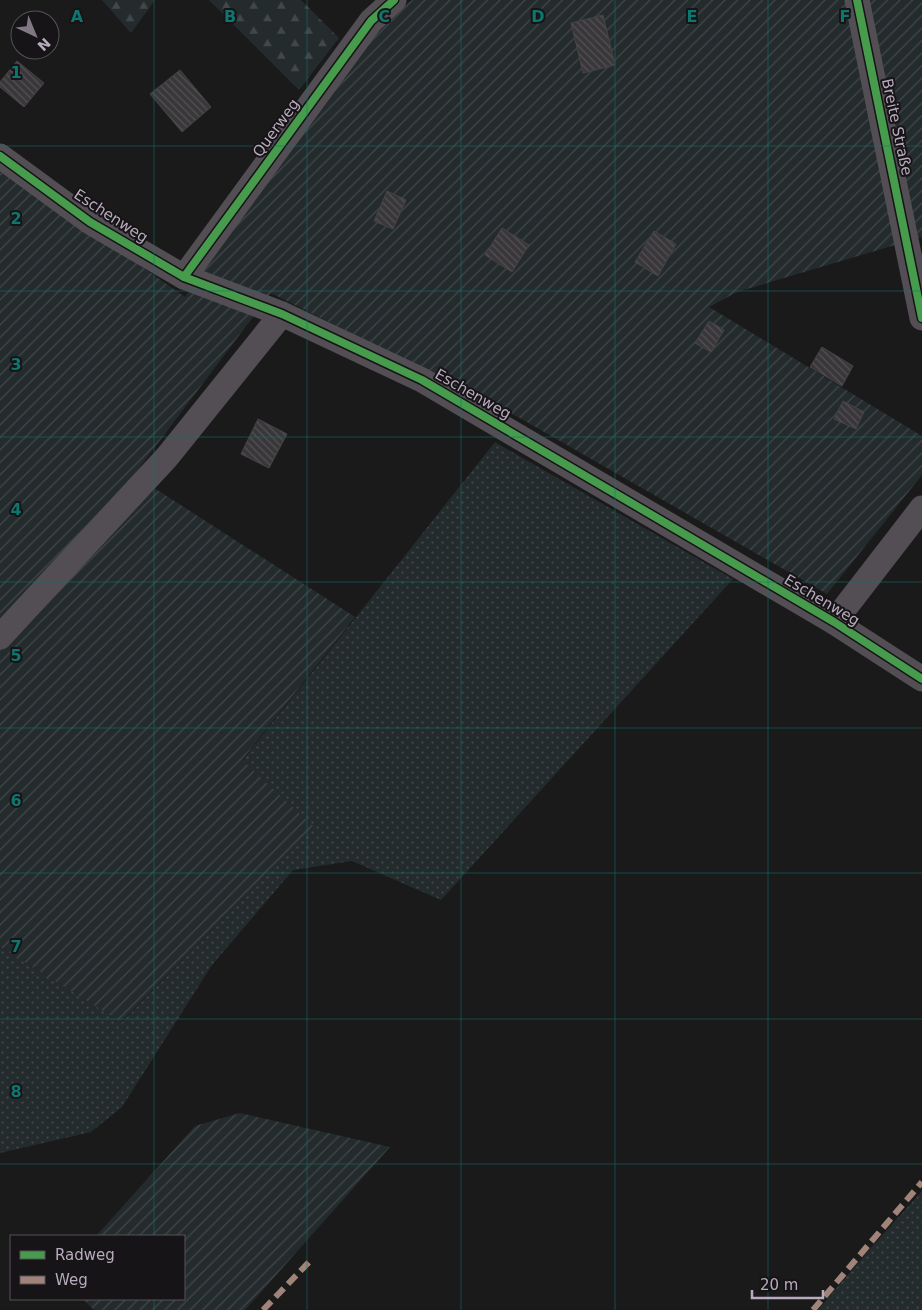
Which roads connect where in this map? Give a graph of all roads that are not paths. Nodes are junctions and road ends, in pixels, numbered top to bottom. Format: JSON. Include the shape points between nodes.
{"nodes":[{"id":1,"x":394,"y":0,"type":"edge"},
{"id":2,"x":856,"y":0,"type":"edge"},
{"id":3,"x":0,"y":156,"type":"edge"},
{"id":4,"x":184,"y":277,"type":"junction"},
{"id":5,"x":282,"y":314,"type":"junction"},
{"id":6,"x":922,"y":318,"type":"edge"},
{"id":7,"x":922,"y":508,"type":"edge"},
{"id":8,"x":834,"y":622,"type":"junction"},
{"id":9,"x":0,"y":637,"type":"edge"},
{"id":10,"x":922,"y":679,"type":"edge"}],
"edges":[{"from":1,"to":4,"type":"street","name":"Querweg","via":[[371,21]]},
{"from":2,"to":6,"type":"street","name":"Breite Straße"},
{"from":3,"to":4,"type":"street","name":"Eschenweg","via":[[90,222]]},
{"from":4,"to":5,"type":"street","name":"Eschenweg"},
{"from":5,"to":8,"type":"street","name":"Eschenweg","via":[[422,380]]},
{"from":5,"to":9,"type":"street","via":[[167,457]]},
{"from":7,"to":8,"type":"street"},
{"from":8,"to":10,"type":"street","name":"Eschenweg"}]}
